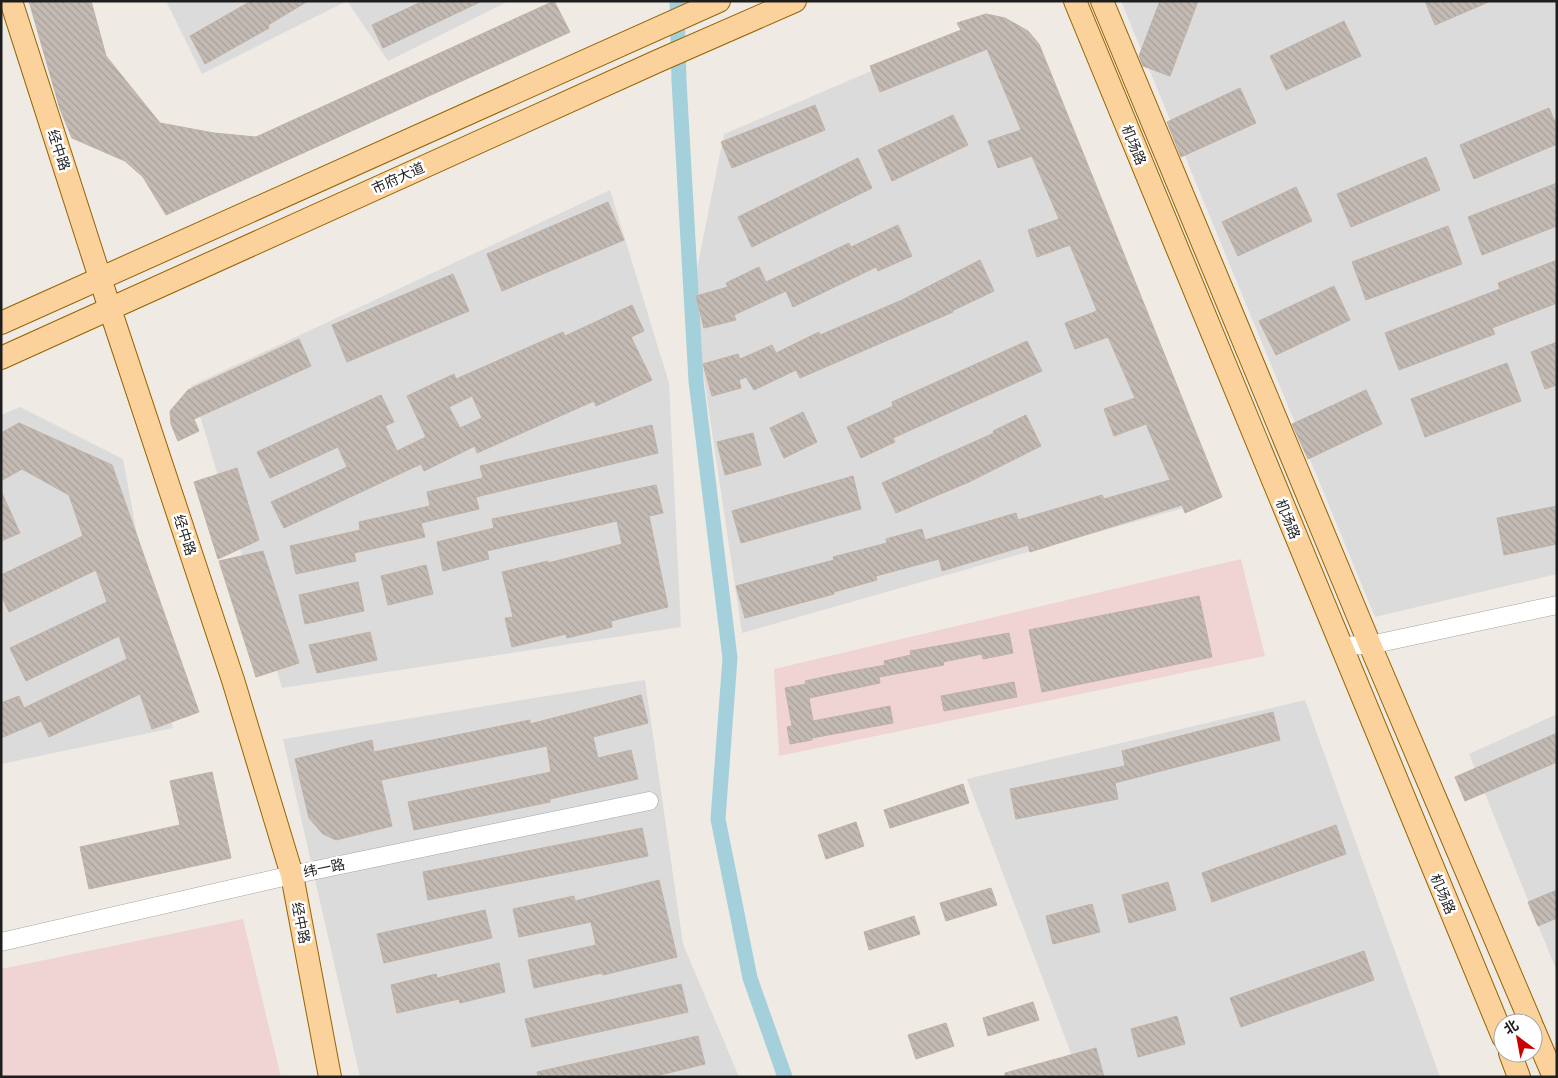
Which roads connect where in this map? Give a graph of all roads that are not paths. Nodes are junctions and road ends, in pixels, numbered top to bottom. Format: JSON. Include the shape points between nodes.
{"nodes":[{"id":1,"x":11,"y":1,"type":"edge"},
{"id":2,"x":718,"y":1,"type":"edge"},
{"id":3,"x":795,"y":1,"type":"edge"},
{"id":4,"x":1075,"y":1,"type":"edge"},
{"id":5,"x":1102,"y":1,"type":"edge"},
{"id":6,"x":100,"y":278,"type":"junction"},
{"id":7,"x":110,"y":309,"type":"junction"},
{"id":8,"x":1,"y":323,"type":"edge"},
{"id":9,"x":1,"y":358,"type":"edge"},
{"id":10,"x":1557,"y":605,"type":"edge"},
{"id":11,"x":1370,"y":645,"type":"junction"},
{"id":12,"x":1340,"y":646,"type":"junction"},
{"id":13,"x":649,"y":801,"type":"dead end"},
{"id":14,"x":292,"y":875,"type":"junction"},
{"id":15,"x":1,"y":942,"type":"edge"},
{"id":16,"x":1493,"y":1013,"type":"edge"},
{"id":17,"x":1527,"y":1013,"type":"edge"},
{"id":18,"x":1543,"y":1051,"type":"edge"},
{"id":19,"x":1514,"y":1063,"type":"edge"},
{"id":20,"x":330,"y":1077,"type":"edge"},
{"id":21,"x":1519,"y":1077,"type":"edge"},
{"id":22,"x":1554,"y":1077,"type":"edge"}],
"edges":[{"from":1,"to":6,"type":"main road","name":"经中路"},
{"from":2,"to":6,"type":"main road"},
{"from":3,"to":7,"type":"main road","name":"市府大道"},
{"from":4,"to":12,"type":"main road","name":"机场路"},
{"from":5,"to":11,"type":"main road","name":"机场路"},
{"from":6,"to":7,"type":"main road","name":"经中路"},
{"from":6,"to":8,"type":"main road"},
{"from":7,"to":9,"type":"main road","name":"市府大道"},
{"from":7,"to":14,"type":"main road","name":"经中路","via":[[230,670]]},
{"from":10,"to":11,"type":"street"},
{"from":11,"to":12,"type":"street"},
{"from":11,"to":17,"type":"main road","name":"机场路"},
{"from":12,"to":16,"type":"main road","name":"机场路"},
{"from":13,"to":14,"type":"street","name":"纬一路"},
{"from":14,"to":15,"type":"street","name":"纬一路"},
{"from":14,"to":20,"type":"main road","name":"经中路"},
{"from":18,"to":22,"type":"main road"},
{"from":19,"to":21,"type":"main road"}]}
